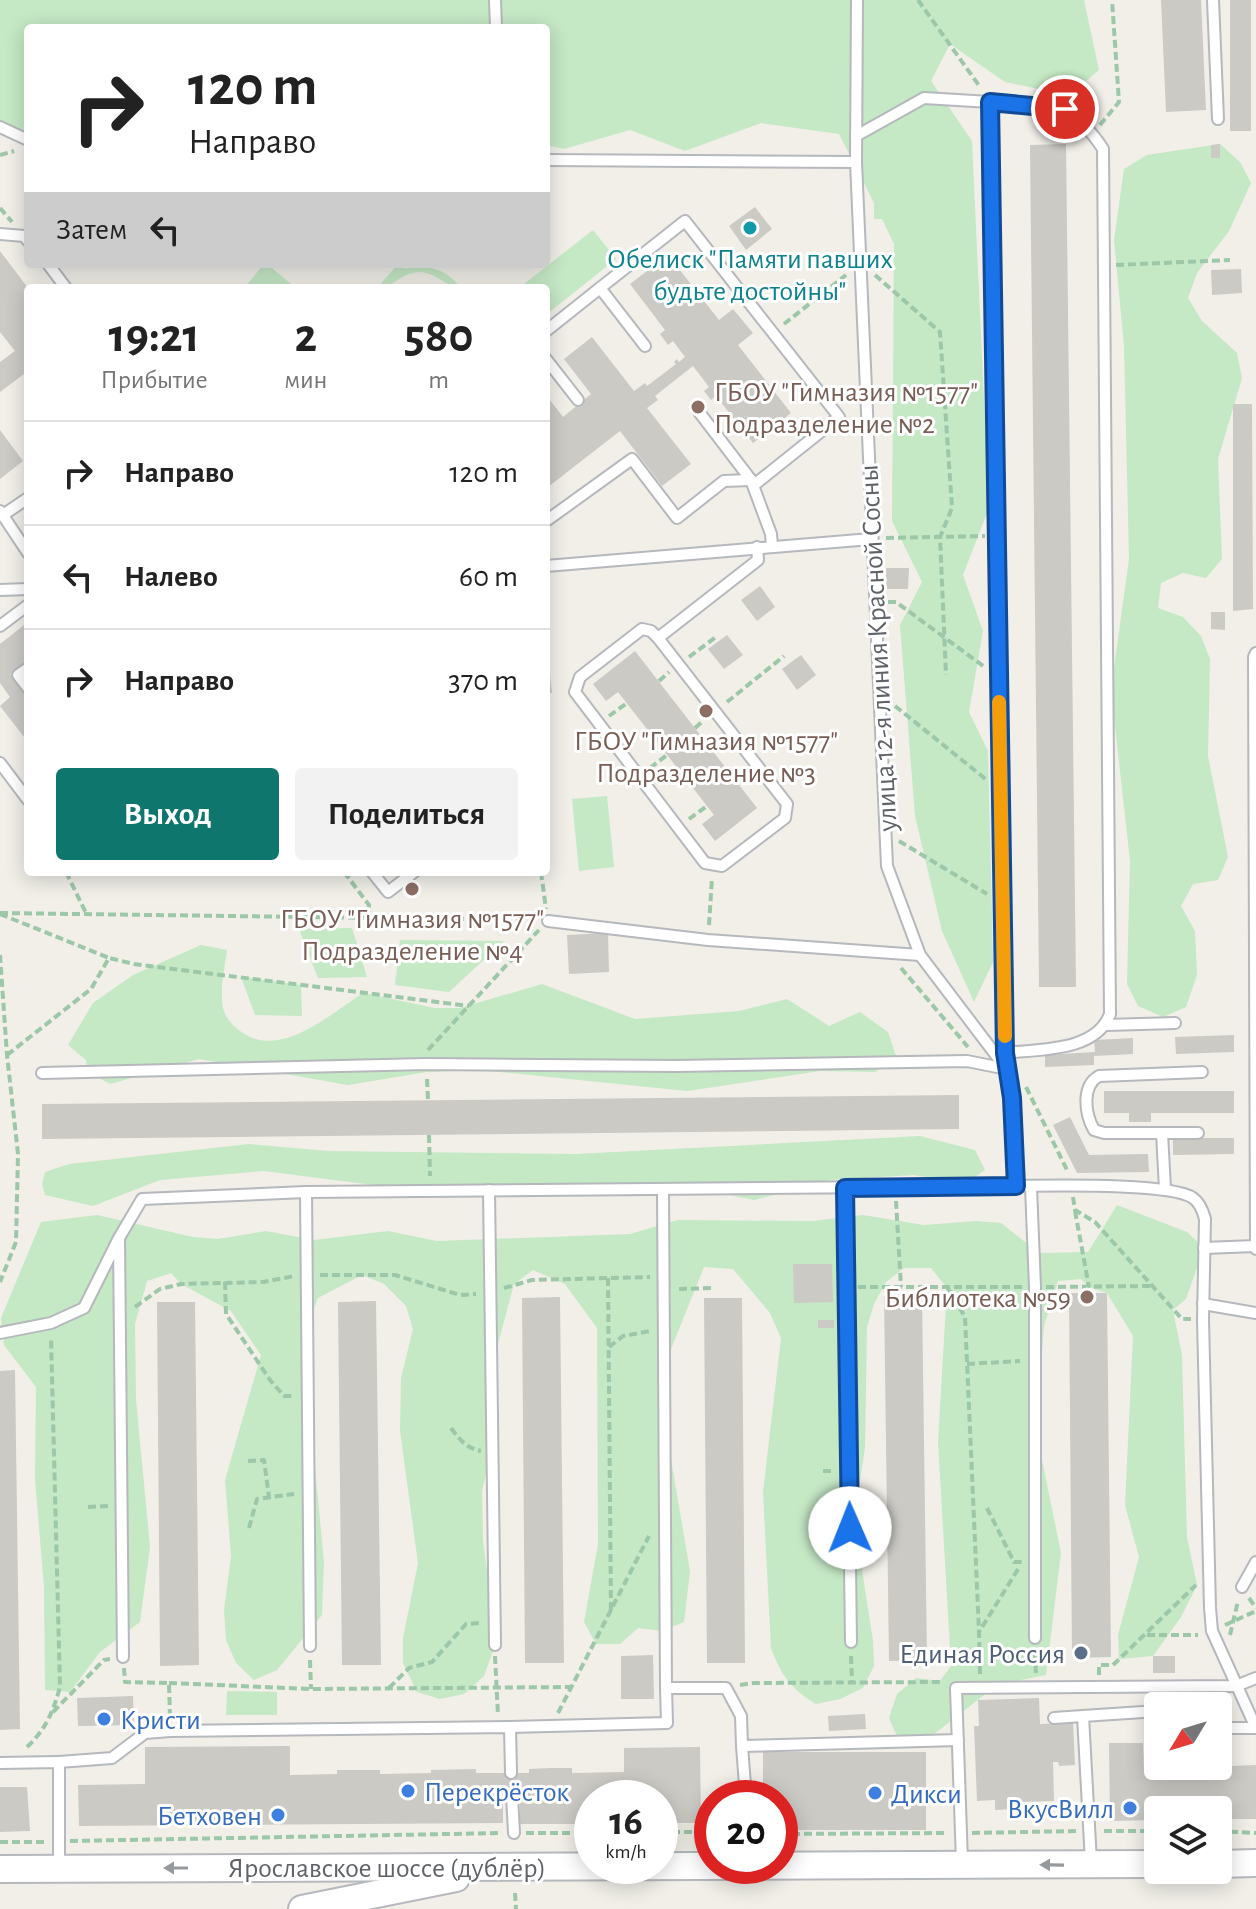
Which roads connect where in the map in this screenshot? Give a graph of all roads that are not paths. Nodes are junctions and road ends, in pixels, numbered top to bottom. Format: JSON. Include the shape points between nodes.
{"nodes":[{"id":1,"x":495,"y":0,"type":"edge"},
{"id":2,"x":857,"y":0,"type":"edge"},
{"id":3,"x":1213,"y":0,"type":"edge"},
{"id":4,"x":496,"y":24,"type":"edge"},
{"id":5,"x":990,"y":102,"type":"junction"},
{"id":6,"x":1218,"y":119,"type":"dead end"},
{"id":7,"x":0,"y":127,"type":"edge"},
{"id":8,"x":856,"y":136,"type":"junction"},
{"id":9,"x":24,"y":138,"type":"edge"},
{"id":10,"x":550,"y":160,"type":"edge"},
{"id":11,"x":856,"y":162,"type":"junction"},
{"id":12,"x":0,"y":234,"type":"edge"},
{"id":13,"x":24,"y":236,"type":"edge"},
{"id":14,"x":600,"y":288,"type":"junction"},
{"id":15,"x":550,"y":328,"type":"edge"},
{"id":16,"x":645,"y":346,"type":"dead end"},
{"id":17,"x":550,"y":364,"type":"edge"},
{"id":18,"x":578,"y":400,"type":"dead end"},
{"id":19,"x":696,"y":408,"type":"dead end"},
{"id":20,"x":752,"y":483,"type":"junction"},
{"id":21,"x":24,"y":500,"type":"edge"},
{"id":22,"x":2,"y":513,"type":"edge"},
{"id":23,"x":550,"y":518,"type":"edge"},
{"id":24,"x":871,"y":539,"type":"junction"},
{"id":25,"x":772,"y":546,"type":"junction"},
{"id":26,"x":24,"y":547,"type":"edge"},
{"id":27,"x":757,"y":547,"type":"junction"},
{"id":28,"x":550,"y":566,"type":"edge"},
{"id":29,"x":24,"y":589,"type":"edge"},
{"id":30,"x":0,"y":590,"type":"edge"},
{"id":31,"x":24,"y":608,"type":"edge"},
{"id":32,"x":0,"y":626,"type":"edge"},
{"id":33,"x":658,"y":638,"type":"junction"},
{"id":34,"x":1256,"y":653,"type":"edge"},
{"id":35,"x":0,"y":763,"type":"edge"},
{"id":36,"x":24,"y":795,"type":"edge"},
{"id":37,"x":375,"y":876,"type":"edge"},
{"id":38,"x":409,"y":876,"type":"edge"},
{"id":39,"x":548,"y":921,"type":"road end"},
{"id":40,"x":920,"y":955,"type":"junction"},
{"id":41,"x":1175,"y":1023,"type":"dead end"},
{"id":42,"x":1106,"y":1025,"type":"junction"},
{"id":43,"x":1255,"y":1034,"type":"edge"},
{"id":44,"x":1005,"y":1053,"type":"junction"},
{"id":45,"x":1007,"y":1069,"type":"junction"},
{"id":46,"x":1202,"y":1072,"type":"dead end"},
{"id":47,"x":42,"y":1073,"type":"dead end"},
{"id":48,"x":1162,"y":1133,"type":"junction"},
{"id":49,"x":1198,"y":1133,"type":"dead end"},
{"id":50,"x":1016,"y":1186,"type":"junction"},
{"id":51,"x":1031,"y":1187,"type":"junction"},
{"id":52,"x":845,"y":1188,"type":"junction"},
{"id":53,"x":1165,"y":1189,"type":"junction"},
{"id":54,"x":489,"y":1190,"type":"junction"},
{"id":55,"x":663,"y":1190,"type":"junction"},
{"id":56,"x":306,"y":1192,"type":"junction"},
{"id":57,"x":119,"y":1238,"type":"junction"},
{"id":58,"x":1204,"y":1248,"type":"junction"},
{"id":59,"x":1256,"y":1248,"type":"edge"},
{"id":60,"x":1203,"y":1304,"type":"junction"},
{"id":61,"x":1256,"y":1313,"type":"edge"},
{"id":62,"x":0,"y":1333,"type":"edge"},
{"id":63,"x":1256,"y":1562,"type":"edge"},
{"id":64,"x":1242,"y":1587,"type":"road end"},
{"id":65,"x":1035,"y":1638,"type":"road end"},
{"id":66,"x":851,"y":1642,"type":"road end"},
{"id":67,"x":495,"y":1645,"type":"road end"},
{"id":68,"x":310,"y":1646,"type":"road end"},
{"id":69,"x":123,"y":1657,"type":"road end"},
{"id":70,"x":1256,"y":1678,"type":"edge"},
{"id":71,"x":1236,"y":1686,"type":"junction"},
{"id":72,"x":666,"y":1688,"type":"junction"},
{"id":73,"x":1144,"y":1712,"type":"edge"},
{"id":74,"x":1083,"y":1716,"type":"junction"},
{"id":75,"x":1054,"y":1718,"type":"dead end"},
{"id":76,"x":504,"y":1727,"type":"junction"},
{"id":77,"x":1232,"y":1728,"type":"edge"},
{"id":78,"x":1255,"y":1728,"type":"edge"},
{"id":79,"x":958,"y":1740,"type":"junction"},
{"id":80,"x":742,"y":1746,"type":"junction"},
{"id":81,"x":5,"y":1762,"type":"edge"},
{"id":82,"x":59,"y":1762,"type":"junction"},
{"id":83,"x":511,"y":1773,"type":"dead end"},
{"id":84,"x":745,"y":1780,"type":"edge"},
{"id":85,"x":512,"y":1796,"type":"dead end"},
{"id":86,"x":514,"y":1833,"type":"road end"},
{"id":87,"x":1256,"y":1863,"type":"edge"},
{"id":88,"x":962,"y":1864,"type":"junction"},
{"id":89,"x":1144,"y":1864,"type":"edge"},
{"id":90,"x":1232,"y":1864,"type":"edge"},
{"id":91,"x":1232,"y":1865,"type":"edge"},
{"id":92,"x":798,"y":1866,"type":"edge"},
{"id":93,"x":1091,"y":1866,"type":"junction"},
{"id":94,"x":514,"y":1867,"type":"junction"},
{"id":95,"x":694,"y":1867,"type":"edge"},
{"id":96,"x":0,"y":1869,"type":"edge"},
{"id":97,"x":59,"y":1869,"type":"junction"},
{"id":98,"x":1256,"y":1869,"type":"edge"},
{"id":99,"x":302,"y":1909,"type":"edge"}],
"edges":[{"from":1,"to":4,"type":"lane"},
{"from":2,"to":8,"type":"lane","name":"улица 12-я линия Красной Сосны"},
{"from":3,"to":6,"type":"lane"},
{"from":5,"to":8,"type":"lane","via":[[924,98]]},
{"from":5,"to":42,"type":"lane","via":[[1065,109],[1103,149],[1110,1014]]},
{"from":5,"to":44,"type":"lane"},
{"from":7,"to":9,"type":"lane"},
{"from":8,"to":11,"type":"lane","name":"улица 12-я линия Красной Сосны"},
{"from":10,"to":11,"type":"lane"},
{"from":11,"to":24,"type":"lane","name":"улица 12-я линия Красной Сосны"},
{"from":12,"to":13,"type":"lane"},
{"from":14,"to":15,"type":"lane"},
{"from":14,"to":16,"type":"lane"},
{"from":14,"to":20,"type":"lane","via":[[685,221],[839,417]]},
{"from":17,"to":18,"type":"lane"},
{"from":19,"to":20,"type":"lane"},
{"from":20,"to":23,"type":"lane","via":[[724,481],[677,518],[632,459]]},
{"from":20,"to":25,"type":"lane"},
{"from":21,"to":22,"type":"lane"},
{"from":22,"to":26,"type":"lane"},
{"from":24,"to":25,"type":"lane"},
{"from":24,"to":40,"type":"lane","name":"улица 12-я линия Красной Сосны","via":[[887,866]]},
{"from":25,"to":27,"type":"lane"},
{"from":27,"to":28,"type":"lane"},
{"from":27,"to":33,"type":"lane","via":[[758,560]]},
{"from":29,"to":30,"type":"lane"},
{"from":31,"to":32,"type":"lane"},
{"from":33,"to":33,"type":"lane","via":[[642,629],[580,677],[575,692],[705,863],[722,866],[785,818],[787,804]]},
{"from":34,"to":43,"type":"lane"},
{"from":35,"to":36,"type":"lane"},
{"from":37,"to":38,"type":"lane","via":[[388,892]]},
{"from":39,"to":40,"type":"lane","via":[[708,940]]},
{"from":40,"to":45,"type":"lane","name":"улица 12-я линия Красной Сосны"},
{"from":41,"to":42,"type":"lane"},
{"from":42,"to":44,"type":"lane","via":[[1078,1044]]},
{"from":43,"to":59,"type":"lane"},
{"from":44,"to":45,"type":"lane"},
{"from":45,"to":47,"type":"lane","via":[[967,1061],[427,1064]]},
{"from":45,"to":50,"type":"lane"},
{"from":46,"to":48,"type":"lane","via":[[1099,1076],[1090,1081],[1089,1121],[1094,1130]]},
{"from":48,"to":49,"type":"lane"},
{"from":48,"to":53,"type":"lane"},
{"from":50,"to":51,"type":"lane"},
{"from":50,"to":52,"type":"lane"},
{"from":51,"to":53,"type":"lane"},
{"from":51,"to":65,"type":"lane"},
{"from":52,"to":55,"type":"lane"},
{"from":52,"to":66,"type":"lane"},
{"from":53,"to":58,"type":"lane","via":[[1193,1198],[1203,1210]]},
{"from":54,"to":55,"type":"lane"},
{"from":54,"to":56,"type":"lane"},
{"from":54,"to":67,"type":"lane"},
{"from":55,"to":72,"type":"lane"},
{"from":56,"to":57,"type":"lane","via":[[142,1199]]},
{"from":56,"to":68,"type":"lane"},
{"from":57,"to":62,"type":"lane","via":[[84,1308],[51,1323]]},
{"from":57,"to":69,"type":"lane"},
{"from":58,"to":59,"type":"lane"},
{"from":58,"to":60,"type":"lane"},
{"from":60,"to":61,"type":"lane"},
{"from":60,"to":71,"type":"lane","via":[[1210,1608],[1212,1631]]},
{"from":63,"to":64,"type":"lane"},
{"from":70,"to":71,"type":"lane"},
{"from":71,"to":78,"type":"lane"},
{"from":71,"to":79,"type":"lane","via":[[956,1688]]},
{"from":72,"to":76,"type":"lane","via":[[667,1723]]},
{"from":72,"to":80,"type":"lane","via":[[726,1688],[741,1716]]},
{"from":73,"to":74,"type":"lane"},
{"from":74,"to":75,"type":"lane"},
{"from":74,"to":93,"type":"lane"},
{"from":76,"to":82,"type":"lane","via":[[170,1731],[145,1733],[112,1758]]},
{"from":76,"to":83,"type":"lane"},
{"from":77,"to":78,"type":"lane"},
{"from":79,"to":80,"type":"lane"},
{"from":79,"to":88,"type":"lane"},
{"from":80,"to":84,"type":"lane"},
{"from":81,"to":82,"type":"lane"},
{"from":82,"to":97,"type":"lane"},
{"from":85,"to":86,"type":"lane"},
{"from":87,"to":90,"type":"street"},
{"from":88,"to":92,"type":"street","name":"Ярославское шоссе (дублёр)"},
{"from":93,"to":88,"type":"street","name":"Ярославское шоссе (дублёр)","one_way":true},
{"from":89,"to":93,"type":"street","name":"Ярославское шоссе (дублёр)"},
{"from":91,"to":98,"type":"street"},
{"from":94,"to":95,"type":"street","name":"Ярославское шоссе (дублёр)"},
{"from":94,"to":97,"type":"street","name":"Ярославское шоссе (дублёр)","one_way":true},
{"from":94,"to":99,"type":"street"},
{"from":96,"to":97,"type":"street","name":"Ярославское шоссе (дублёр)"}]}
